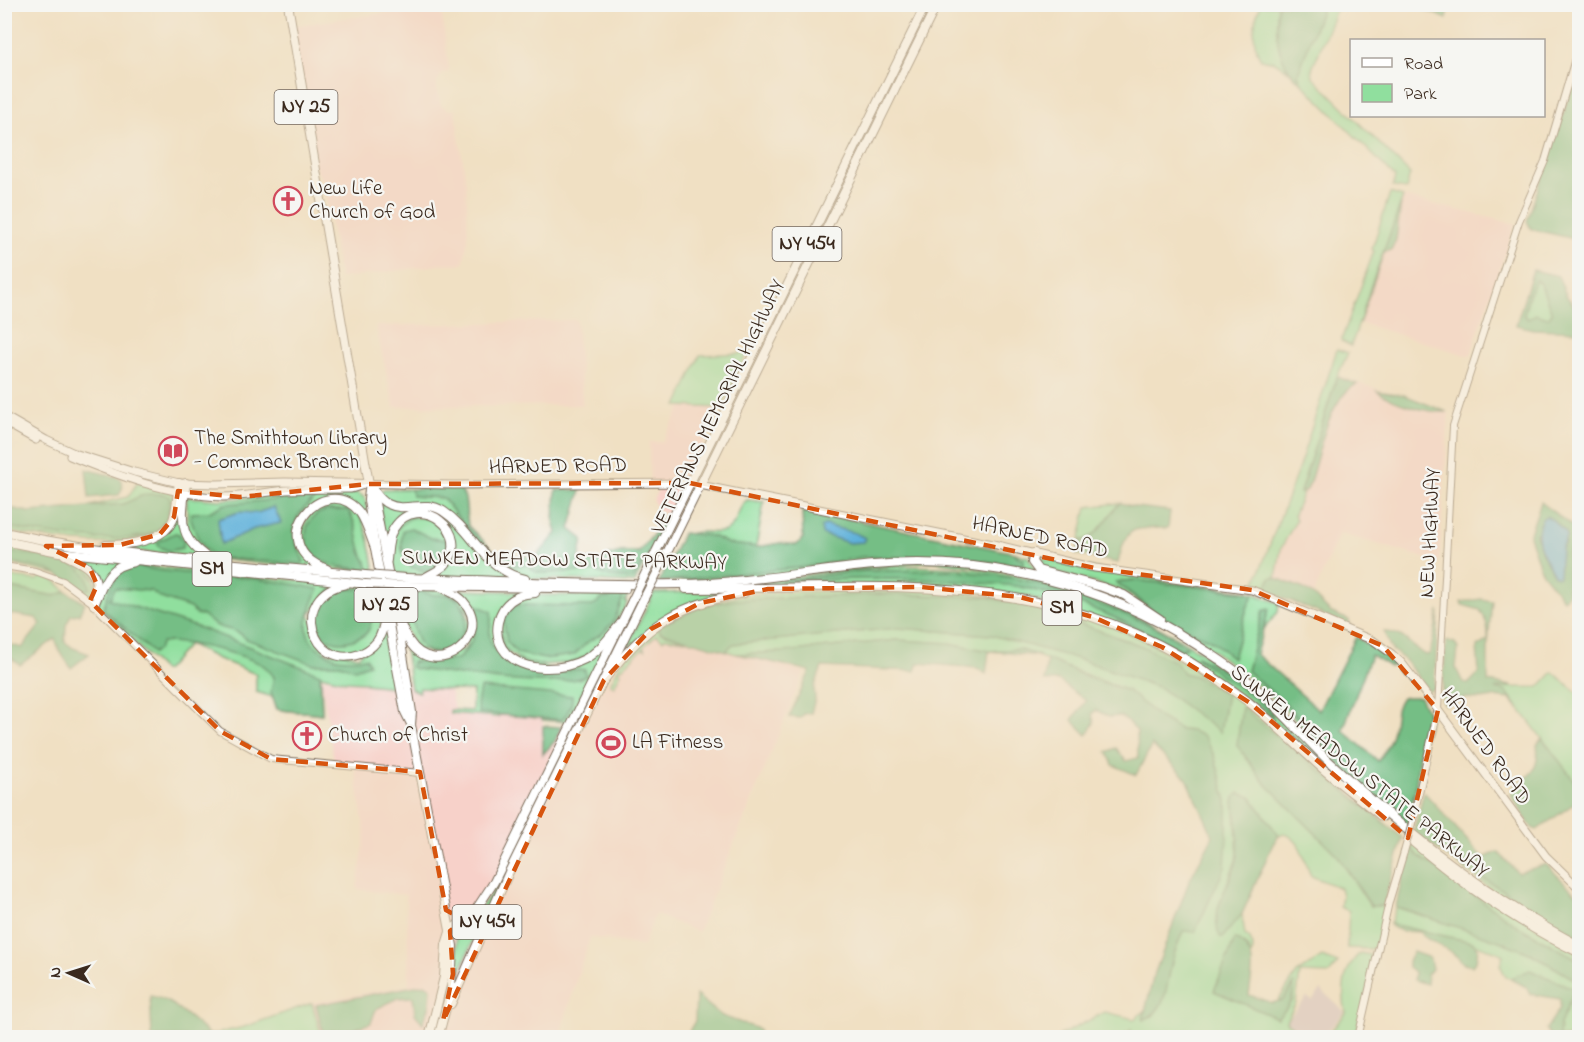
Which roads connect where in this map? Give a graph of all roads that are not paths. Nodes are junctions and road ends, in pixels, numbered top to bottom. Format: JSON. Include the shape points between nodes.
{"nodes":[{"id":1,"x":288,"y":4,"type":"edge"},
{"id":2,"x":926,"y":4,"type":"edge"},
{"id":3,"x":937,"y":4,"type":"edge"},
{"id":4,"x":1580,"y":42,"type":"edge"},
{"id":5,"x":4,"y":416,"type":"edge"},
{"id":6,"x":4,"y":422,"type":"edge"},
{"id":7,"x":690,"y":483,"type":"junction"},
{"id":8,"x":369,"y":484,"type":"junction"},
{"id":9,"x":700,"y":484,"type":"junction"},
{"id":10,"x":182,"y":488,"type":"junction"},
{"id":11,"x":4,"y":532,"type":"edge"},
{"id":12,"x":4,"y":542,"type":"edge"},
{"id":13,"x":74,"y":546,"type":"junction"},
{"id":14,"x":375,"y":548,"type":"junction"},
{"id":15,"x":59,"y":552,"type":"junction"},
{"id":16,"x":1034,"y":553,"type":"junction"},
{"id":17,"x":387,"y":560,"type":"junction"},
{"id":18,"x":142,"y":561,"type":"junction"},
{"id":19,"x":218,"y":563,"type":"junction"},
{"id":20,"x":4,"y":566,"type":"edge"},
{"id":21,"x":342,"y":573,"type":"junction"},
{"id":22,"x":423,"y":579,"type":"junction"},
{"id":23,"x":366,"y":580,"type":"junction"},
{"id":24,"x":406,"y":582,"type":"junction"},
{"id":25,"x":537,"y":582,"type":"junction"},
{"id":26,"x":356,"y":583,"type":"junction"},
{"id":27,"x":437,"y":586,"type":"junction"},
{"id":28,"x":558,"y":589,"type":"junction"},
{"id":29,"x":768,"y":589,"type":"junction"},
{"id":30,"x":92,"y":603,"type":"junction"},
{"id":31,"x":390,"y":603,"type":"junction"},
{"id":32,"x":621,"y":623,"type":"junction"},
{"id":33,"x":1184,"y":638,"type":"junction"},
{"id":34,"x":604,"y":680,"type":"junction"},
{"id":35,"x":1438,"y":710,"type":"junction"},
{"id":36,"x":420,"y":773,"type":"junction"},
{"id":37,"x":1580,"y":889,"type":"edge"},
{"id":38,"x":446,"y":910,"type":"junction"},
{"id":39,"x":469,"y":916,"type":"junction"},
{"id":40,"x":450,"y":931,"type":"junction"},
{"id":41,"x":1580,"y":946,"type":"edge"},
{"id":42,"x":1580,"y":953,"type":"edge"},
{"id":43,"x":443,"y":1021,"type":"junction"},
{"id":44,"x":4,"y":1034,"type":"edge"},
{"id":45,"x":433,"y":1037,"type":"edge"},
{"id":46,"x":33,"y":1038,"type":"edge"},
{"id":47,"x":1358,"y":1038,"type":"edge"}],
"edges":[{"from":1,"to":8,"type":"main road","number":"NY 25"},
{"from":2,"to":7,"type":"main road","name":"VETERANS MEMORIAL HIGHWAY","number":"NY 454"},
{"from":3,"to":9,"type":"main road","name":"VETERANS MEMORIAL HIGHWAY","number":"NY 454"},
{"from":4,"to":35,"type":"street","name":"NEW HIGHWAY","via":[[1545,161],[1519,221],[1453,426]]},
{"from":5,"to":10,"type":"main road","via":[[74,453]]},
{"from":6,"to":10,"type":"main road","via":[[110,472]]},
{"from":7,"to":8,"type":"main road","name":"HARNED ROAD"},
{"from":7,"to":9,"type":"main road","name":"HARNED ROAD"},
{"from":7,"to":32,"type":"main road","name":"VETERANS MEMORIAL HIGHWAY","number":"NY 454","bridge":true},
{"from":8,"to":10,"type":"main road"},
{"from":8,"to":10,"type":"main road","via":[[351,489],[285,490],[240,497]]},
{"from":8,"to":14,"type":"main road","number":"NY 25"},
{"from":8,"to":17,"type":"main road","number":"NY 25"},
{"from":8,"to":25,"type":"highway","via":[[389,505],[426,505],[442,511],[496,566]]},
{"from":9,"to":16,"type":"main road","name":"HARNED ROAD"},
{"from":9,"to":34,"type":"main road","name":"VETERANS MEMORIAL HIGHWAY","number":"NY 454","bridge":true},
{"from":10,"to":13,"type":"highway","via":[[170,526],[160,534],[120,545]]},
{"from":10,"to":19,"type":"highway","via":[[184,533],[200,553]]},
{"from":11,"to":13,"type":"highway","name":"SUNKEN MEADOW STATE PARKWAY","number":"SM"},
{"from":12,"to":15,"type":"highway","name":"SUNKEN MEADOW STATE PARKWAY","number":"SM"},
{"from":13,"to":19,"type":"highway","name":"SUNKEN MEADOW STATE PARKWAY","number":"SM"},
{"from":14,"to":21,"type":"highway","via":[[361,515],[350,505],[328,500],[310,508],[298,527],[301,548],[318,566]]},
{"from":14,"to":31,"type":"main road","number":"NY 25"},
{"from":15,"to":18,"type":"highway","name":"SUNKEN MEADOW STATE PARKWAY","number":"SM"},
{"from":15,"to":30,"type":"highway","via":[[90,568],[97,585]]},
{"from":16,"to":33,"type":"highway","via":[[1032,562],[1038,570],[1124,595],[1178,630]]},
{"from":16,"to":35,"type":"main road","name":"HARNED ROAD","via":[[1129,574],[1252,590],[1383,646],[1401,662]]},
{"from":17,"to":22,"type":"highway","via":[[397,524],[413,514],[436,517],[450,532],[452,552],[442,568]]},
{"from":17,"to":31,"type":"main road","number":"NY 25"},
{"from":18,"to":26,"type":"highway","name":"SUNKEN MEADOW STATE PARKWAY","number":"SM"},
{"from":18,"to":30,"type":"highway","via":[[112,570]]},
{"from":19,"to":21,"type":"highway","name":"SUNKEN MEADOW STATE PARKWAY","number":"SM"},
{"from":20,"to":30,"type":"street","via":[[49,574]]},
{"from":21,"to":23,"type":"highway","name":"SUNKEN MEADOW STATE PARKWAY","number":"SM"},
{"from":22,"to":24,"type":"highway","name":"SUNKEN MEADOW STATE PARKWAY","number":"SM"},
{"from":22,"to":25,"type":"highway","name":"SUNKEN MEADOW STATE PARKWAY","number":"SM"},
{"from":23,"to":24,"type":"highway","name":"SUNKEN MEADOW STATE PARKWAY","number":"SM","bridge":true},
{"from":23,"to":26,"type":"highway","name":"SUNKEN MEADOW STATE PARKWAY","number":"SM"},
{"from":24,"to":27,"type":"highway","name":"SUNKEN MEADOW STATE PARKWAY","number":"SM"},
{"from":25,"to":33,"type":"highway","name":"SUNKEN MEADOW STATE PARKWAY","number":"SM","via":[[680,584],[745,581],[876,565],[964,565],[1041,579],[1099,597]]},
{"from":26,"to":31,"type":"highway","via":[[329,589],[314,606],[313,631],[323,647],[341,656],[370,649],[381,635]]},
{"from":27,"to":28,"type":"highway","name":"SUNKEN MEADOW STATE PARKWAY","number":"SM"},
{"from":27,"to":31,"type":"highway","via":[[465,602],[471,615],[469,638],[451,656],[426,656],[413,647]]},
{"from":28,"to":29,"type":"highway","name":"SUNKEN MEADOW STATE PARKWAY","number":"SM"},
{"from":28,"to":32,"type":"highway","via":[[519,596],[503,610],[497,628],[499,638],[513,658],[542,668],[567,666],[596,652]]},
{"from":29,"to":34,"type":"highway","via":[[714,599],[662,620],[639,639]]},
{"from":29,"to":42,"type":"highway","name":"SUNKEN MEADOW STATE PARKWAY","number":"SM","via":[[921,587],[991,593],[1057,606],[1127,630],[1191,664],[1250,703],[1451,873],[1529,925]]},
{"from":30,"to":36,"type":"street","via":[[220,731],[271,759]]},
{"from":31,"to":36,"type":"main road","number":"NY 25"},
{"from":32,"to":39,"type":"main road","name":"VETERANS MEMORIAL HIGHWAY","number":"NY 454","via":[[494,882]]},
{"from":33,"to":41,"type":"highway","name":"SUNKEN MEADOW STATE PARKWAY","number":"SM","via":[[1247,680],[1330,763],[1423,844]]},
{"from":34,"to":43,"type":"main road","name":"VETERANS MEMORIAL HIGHWAY","number":"NY 454","via":[[518,855]]},
{"from":35,"to":37,"type":"main road","name":"HARNED ROAD","via":[[1540,848]]},
{"from":35,"to":47,"type":"street","name":"NEW HIGHWAY","bridge":true},
{"from":36,"to":38,"type":"main road","number":"NY 25"},
{"from":38,"to":39,"type":"main road","via":[[459,918]]},
{"from":38,"to":40,"type":"main road","number":"NY 25"},
{"from":39,"to":40,"type":"main road","name":"VETERANS MEMORIAL HIGHWAY","number":"NY 454"},
{"from":40,"to":43,"type":"main road","number":"NY 25","via":[[453,974]]},
{"from":40,"to":45,"type":"main road","number":"NY 25"},
{"from":43,"to":45,"type":"main road","number":"NY 25"},
{"from":44,"to":46,"type":"main road"}]}
